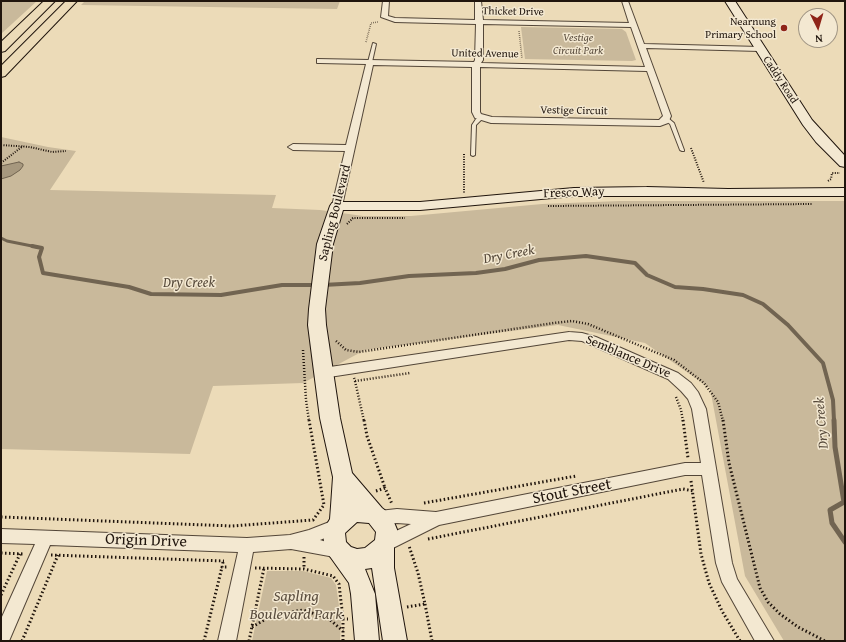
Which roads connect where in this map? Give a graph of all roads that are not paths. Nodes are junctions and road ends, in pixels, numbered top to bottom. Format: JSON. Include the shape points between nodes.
{"nodes":[{"id":1,"x":50,"y":1,"type":"edge"},
{"id":2,"x":72,"y":1,"type":"edge"},
{"id":3,"x":386,"y":1,"type":"edge"},
{"id":4,"x":478,"y":1,"type":"edge"},
{"id":5,"x":625,"y":1,"type":"edge"},
{"id":6,"x":730,"y":1,"type":"edge"},
{"id":7,"x":478,"y":22,"type":"junction"},
{"id":8,"x":634,"y":25,"type":"junction"},
{"id":9,"x":374,"y":44,"type":"dead end"},
{"id":10,"x":642,"y":46,"type":"junction"},
{"id":11,"x":1,"y":48,"type":"edge"},
{"id":12,"x":760,"y":49,"type":"junction"},
{"id":13,"x":320,"y":61,"type":"dead end"},
{"id":14,"x":370,"y":62,"type":"junction"},
{"id":15,"x":476,"y":65,"type":"junction"},
{"id":16,"x":650,"y":69,"type":"junction"},
{"id":17,"x":1,"y":73,"type":"edge"},
{"id":18,"x":481,"y":118,"type":"junction"},
{"id":19,"x":666,"y":119,"type":"junction"},
{"id":20,"x":293,"y":147,"type":"dead end"},
{"id":21,"x":350,"y":148,"type":"junction"},
{"id":22,"x":682,"y":150,"type":"dead end"},
{"id":23,"x":473,"y":155,"type":"dead end"},
{"id":24,"x":840,"y":159,"type":"edge"},
{"id":25,"x":839,"y":173,"type":"edge"},
{"id":26,"x":845,"y":181,"type":"edge"},
{"id":27,"x":812,"y":191,"type":"junction"},
{"id":28,"x":845,"y":192,"type":"edge"},
{"id":29,"x":337,"y":206,"type":"junction"},
{"id":30,"x":323,"y":373,"type":"junction"},
{"id":31,"x":708,"y":469,"type":"junction"},
{"id":32,"x":343,"y":477,"type":"junction"},
{"id":33,"x":381,"y":512,"type":"junction"},
{"id":34,"x":437,"y":519,"type":"junction"},
{"id":35,"x":338,"y":524,"type":"junction"},
{"id":36,"x":1,"y":536,"type":"edge"},
{"id":37,"x":46,"y":537,"type":"junction"},
{"id":38,"x":290,"y":542,"type":"junction"},
{"id":39,"x":247,"y":545,"type":"junction"},
{"id":40,"x":384,"y":545,"type":"junction"},
{"id":41,"x":342,"y":554,"type":"junction"},
{"id":42,"x":1,"y":638,"type":"edge"},
{"id":43,"x":227,"y":641,"type":"edge"},
{"id":44,"x":367,"y":641,"type":"edge"},
{"id":45,"x":395,"y":641,"type":"edge"},
{"id":46,"x":765,"y":641,"type":"edge"}],
"edges":[{"from":1,"to":11,"type":"main road"},
{"from":2,"to":17,"type":"main road"},
{"from":3,"to":7,"type":"street","name":"Thicket Drive","via":[[383,15],[390,20]]},
{"from":4,"to":7,"type":"street"},
{"from":5,"to":8,"type":"street"},
{"from":6,"to":12,"type":"street","name":"Caddy Road"},
{"from":7,"to":8,"type":"street","name":"Thicket Drive"},
{"from":7,"to":15,"type":"street","via":[[479,60]]},
{"from":8,"to":10,"type":"street"},
{"from":9,"to":14,"type":"lane","name":"Sapling Boulevard"},
{"from":10,"to":12,"type":"street"},
{"from":10,"to":16,"type":"street"},
{"from":12,"to":24,"type":"street","name":"Caddy Road","via":[[807,122]]},
{"from":13,"to":14,"type":"street","name":"United Avenue"},
{"from":14,"to":15,"type":"street","name":"United Avenue"},
{"from":14,"to":21,"type":"street","name":"Sapling Boulevard"},
{"from":15,"to":16,"type":"street","name":"United Avenue"},
{"from":15,"to":18,"type":"street","via":[[476,112]]},
{"from":16,"to":19,"type":"street"},
{"from":18,"to":19,"type":"street","name":"Vestige Circuit","via":[[654,124]]},
{"from":18,"to":23,"type":"lane","via":[[474,125]]},
{"from":19,"to":22,"type":"lane","via":[[672,123]]},
{"from":20,"to":21,"type":"street"},
{"from":21,"to":29,"type":"street","name":"Sapling Boulevard"},
{"from":24,"to":25,"type":"street","name":"Caddy Road"},
{"from":26,"to":27,"type":"street","name":"Fresco Way","via":[[837,186]]},
{"from":27,"to":28,"type":"street","name":"Fresco Way"},
{"from":27,"to":29,"type":"street","name":"Fresco Way","via":[[574,192],[420,206]]},
{"from":29,"to":30,"type":"street","name":"Sapling Boulevard","via":[[340,223],[325,244],[317,309]]},
{"from":30,"to":31,"type":"street","name":"Semblance Drive","via":[[353,375],[561,336],[582,337],[666,371],[686,387],[699,409]]},
{"from":30,"to":32,"type":"street","name":"Sapling Boulevard"},
{"from":31,"to":34,"type":"street","name":"Stout Street","via":[[688,463]]},
{"from":31,"to":46,"type":"street","name":"Semblance Drive","via":[[724,563],[730,582]]},
{"from":32,"to":33,"type":"street","name":"Sapling Boulevard"},
{"from":32,"to":35,"type":"street","name":"Sapling Boulevard","via":[[342,506]]},
{"from":33,"to":34,"type":"street","name":"Stout Street"},
{"from":33,"to":35,"type":"street","via":[[355,512]]},
{"from":33,"to":40,"type":"street","via":[[386,527],[387,538]]},
{"from":34,"to":40,"type":"street","name":"Stout Street"},
{"from":35,"to":38,"type":"street","name":"Origin Drive"},
{"from":35,"to":41,"type":"street","via":[[334,531],[334,543]]},
{"from":36,"to":37,"type":"street","name":"Origin Drive"},
{"from":37,"to":39,"type":"street","name":"Origin Drive"},
{"from":37,"to":42,"type":"street"},
{"from":38,"to":39,"type":"street","name":"Origin Drive"},
{"from":38,"to":41,"type":"street","name":"Origin Drive"},
{"from":39,"to":43,"type":"street"},
{"from":40,"to":41,"type":"street","via":[[372,557],[365,559],[357,560]]},
{"from":40,"to":45,"type":"street","via":[[383,568]]},
{"from":41,"to":44,"type":"street","via":[[360,582]]}]}
